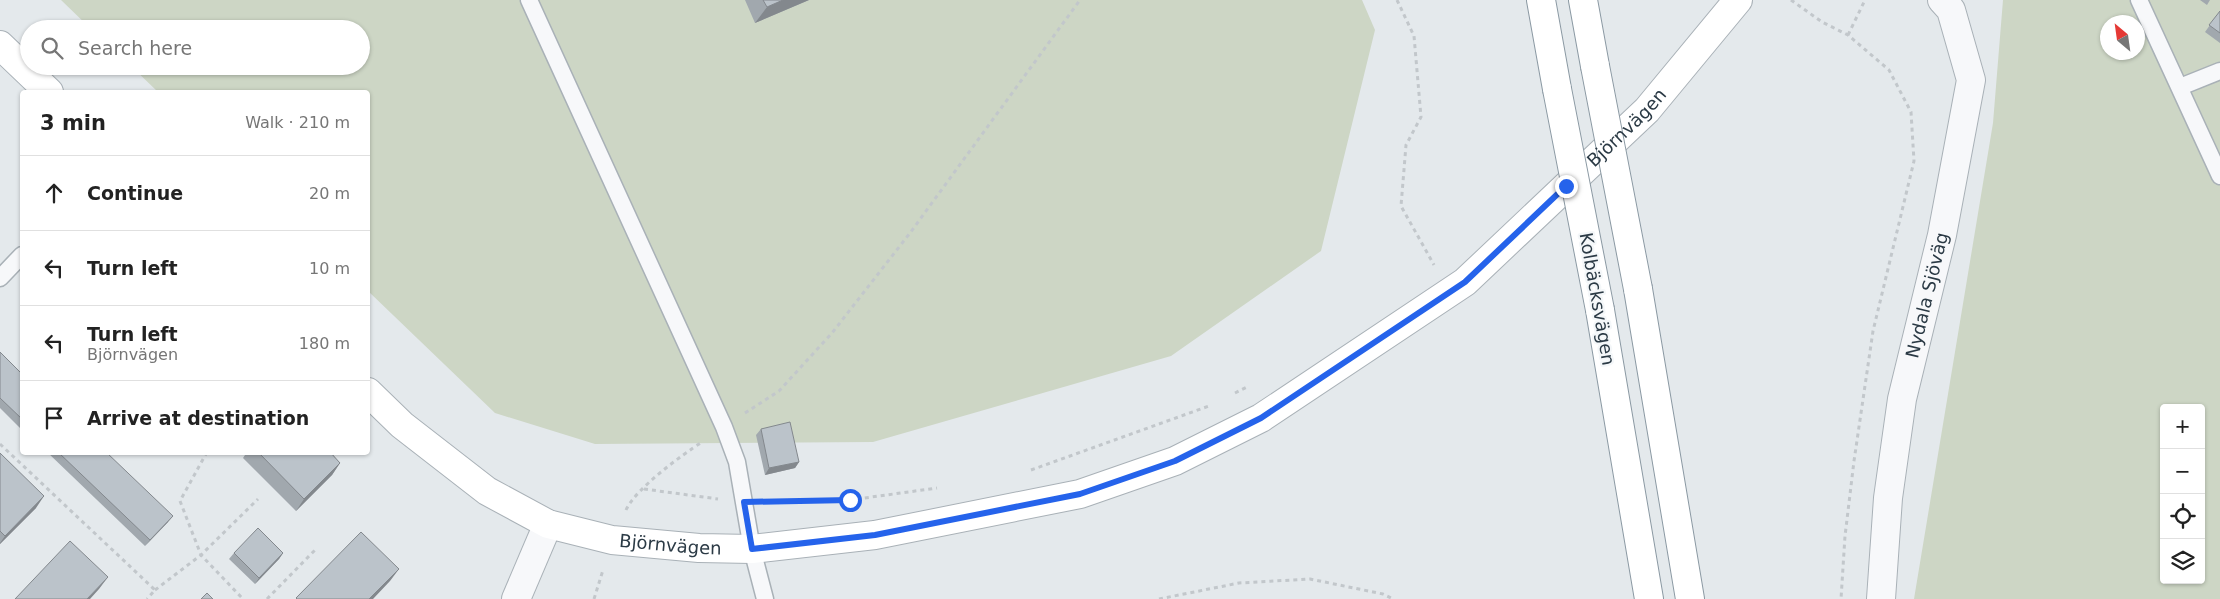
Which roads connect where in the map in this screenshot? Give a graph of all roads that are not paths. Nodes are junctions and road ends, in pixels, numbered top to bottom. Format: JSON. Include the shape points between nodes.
{"nodes":[{"id":1,"x":529,"y":0,"type":"edge"},
{"id":2,"x":1541,"y":0,"type":"edge"},
{"id":3,"x":1583,"y":0,"type":"edge"},
{"id":4,"x":1738,"y":0,"type":"edge"},
{"id":5,"x":1942,"y":0,"type":"edge"},
{"id":6,"x":2139,"y":0,"type":"edge"},
{"id":7,"x":0,"y":45,"type":"edge"},
{"id":8,"x":20,"y":64,"type":"edge"},
{"id":9,"x":2220,"y":71,"type":"edge"},
{"id":10,"x":31,"y":75,"type":"edge"},
{"id":11,"x":2180,"y":87,"type":"junction"},
{"id":12,"x":47,"y":90,"type":"edge"},
{"id":13,"x":2220,"y":176,"type":"edge"},
{"id":14,"x":20,"y":258,"type":"edge"},
{"id":15,"x":0,"y":278,"type":"edge"},
{"id":16,"x":370,"y":394,"type":"edge"},
{"id":17,"x":548,"y":524,"type":"junction"},
{"id":18,"x":752,"y":549,"type":"junction"},
{"id":19,"x":516,"y":599,"type":"edge"},
{"id":20,"x":765,"y":599,"type":"edge"},
{"id":21,"x":1649,"y":599,"type":"edge"},
{"id":22,"x":1690,"y":599,"type":"edge"},
{"id":23,"x":1881,"y":599,"type":"edge"}],
"edges":[{"from":1,"to":18,"type":"lane","via":[[724,427],[736,462]]},
{"from":2,"to":21,"type":"main road","name":"Kolbäcksvägen","bridge":true,"via":[[1600,310]]},
{"from":3,"to":22,"type":"main road","bridge":true,"via":[[1638,289]]},
{"from":4,"to":18,"type":"main road","name":"Björnvägen","via":[[1647,110],[1465,282],[1261,418],[1175,461],[1080,494],[875,535]]},
{"from":5,"to":23,"type":"street","name":"Nydala Sjöväg","via":[[1951,10],[1972,80],[1942,235],[1902,399],[1888,498]]},
{"from":6,"to":11,"type":"lane"},
{"from":7,"to":8,"type":"main road"},
{"from":9,"to":11,"type":"lane"},
{"from":10,"to":12,"type":"main road"},
{"from":11,"to":13,"type":"lane"},
{"from":14,"to":15,"type":"lane"},
{"from":16,"to":17,"type":"main road","name":"Björnvägen","via":[[402,425],[488,491]]},
{"from":17,"to":18,"type":"main road","name":"Björnvägen","via":[[612,540]]},
{"from":17,"to":19,"type":"street"},
{"from":18,"to":20,"type":"lane"}]}
